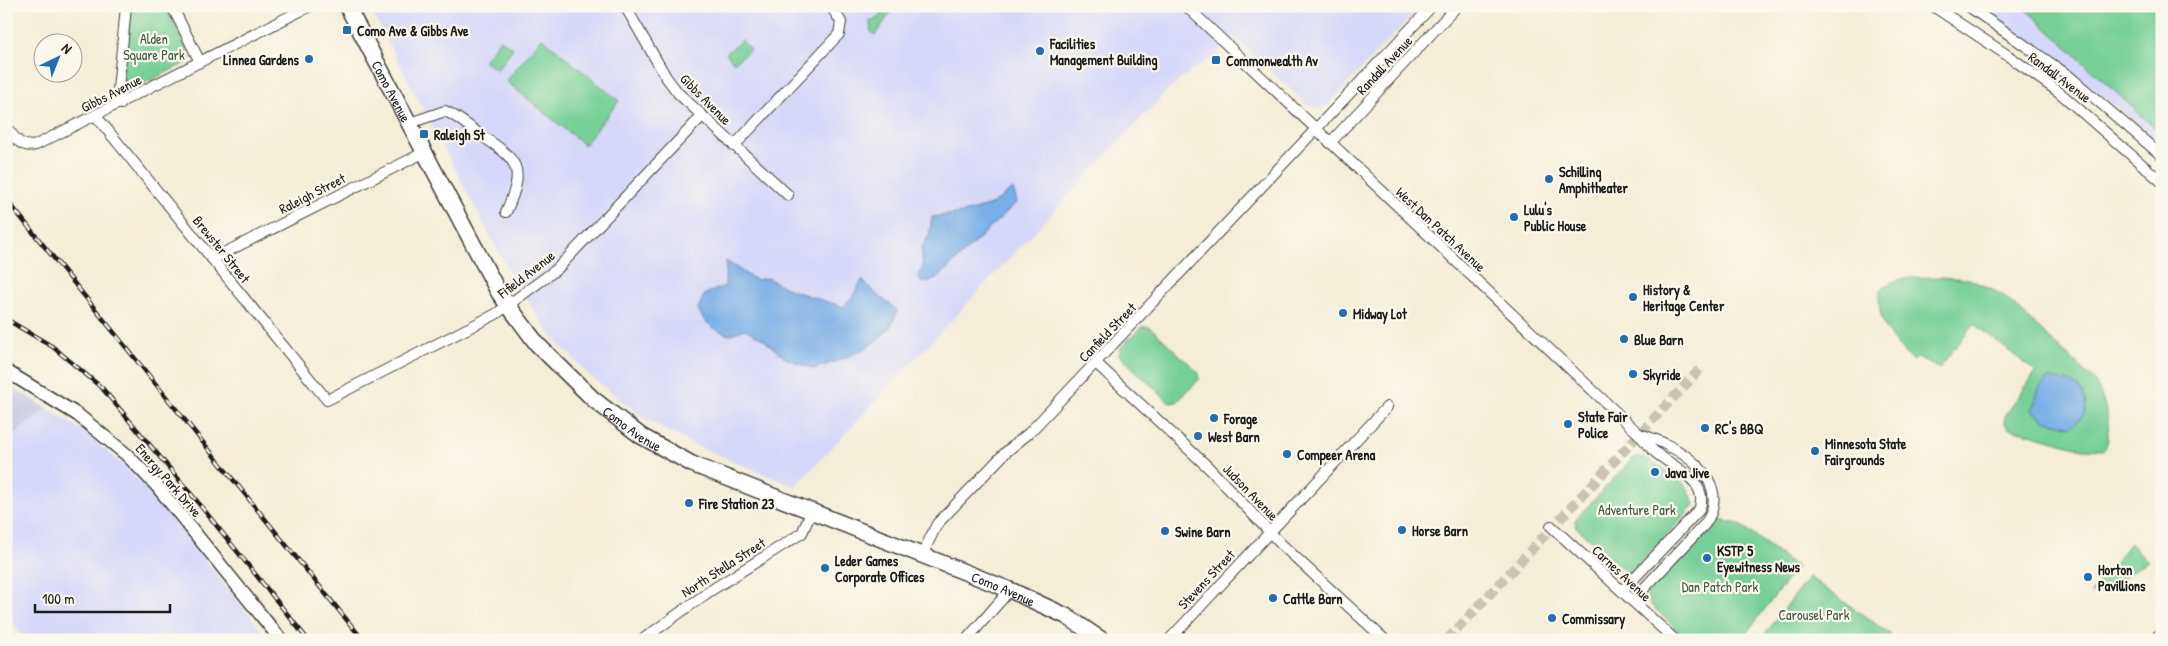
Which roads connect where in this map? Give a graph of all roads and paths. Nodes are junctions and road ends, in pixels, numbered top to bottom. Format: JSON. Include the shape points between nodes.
{"nodes":[{"id":1,"x":126,"y":6,"type":"edge"},
{"id":2,"x":172,"y":6,"type":"edge"},
{"id":3,"x":310,"y":6,"type":"edge"},
{"id":4,"x":347,"y":6,"type":"edge"},
{"id":5,"x":626,"y":6,"type":"edge"},
{"id":6,"x":832,"y":6,"type":"edge"},
{"id":7,"x":1186,"y":6,"type":"edge"},
{"id":8,"x":1432,"y":6,"type":"edge"},
{"id":9,"x":1457,"y":6,"type":"edge"},
{"id":10,"x":1933,"y":6,"type":"edge"},
{"id":11,"x":1968,"y":6,"type":"edge"},
{"id":12,"x":200,"y":62,"type":"junction"},
{"id":13,"x":120,"y":104,"type":"junction"},
{"id":14,"x":96,"y":116,"type":"junction"},
{"id":15,"x":702,"y":116,"type":"junction"},
{"id":16,"x":410,"y":123,"type":"junction"},
{"id":17,"x":6,"y":127,"type":"edge"},
{"id":18,"x":1316,"y":130,"type":"junction"},
{"id":19,"x":1330,"y":143,"type":"junction"},
{"id":20,"x":734,"y":146,"type":"junction"},
{"id":21,"x":425,"y":152,"type":"junction"},
{"id":22,"x":2162,"y":156,"type":"edge"},
{"id":23,"x":2162,"y":182,"type":"edge"},
{"id":24,"x":788,"y":196,"type":"dead end"},
{"id":25,"x":506,"y":212,"type":"dead end"},
{"id":26,"x":212,"y":259,"type":"junction"},
{"id":27,"x":508,"y":306,"type":"junction"},
{"id":28,"x":1096,"y":363,"type":"junction"},
{"id":29,"x":6,"y":371,"type":"edge"},
{"id":30,"x":327,"y":400,"type":"joint"},
{"id":31,"x":1387,"y":407,"type":"dead end"},
{"id":32,"x":1639,"y":434,"type":"junction"},
{"id":33,"x":811,"y":513,"type":"junction"},
{"id":34,"x":1551,"y":526,"type":"dead end"},
{"id":35,"x":1270,"y":531,"type":"junction"},
{"id":36,"x":922,"y":555,"type":"junction"},
{"id":37,"x":1010,"y":590,"type":"junction"},
{"id":38,"x":1622,"y":591,"type":"junction"},
{"id":39,"x":1632,"y":601,"type":"junction"},
{"id":40,"x":2162,"y":632,"type":"edge"},
{"id":41,"x":281,"y":640,"type":"edge"},
{"id":42,"x":642,"y":640,"type":"edge"},
{"id":43,"x":966,"y":640,"type":"edge"},
{"id":44,"x":1102,"y":640,"type":"edge"},
{"id":45,"x":1169,"y":640,"type":"edge"},
{"id":46,"x":1385,"y":640,"type":"edge"},
{"id":47,"x":1675,"y":640,"type":"edge"},
{"id":48,"x":2154,"y":640,"type":"edge"}],
"edges":[{"from":1,"to":13,"type":"street","via":[[118,90]]},
{"from":2,"to":12,"type":"street"},
{"from":3,"to":12,"type":"street","name":"Gibbs Avenue"},
{"from":4,"to":16,"type":"main road","name":"Como Avenue"},
{"from":5,"to":15,"type":"street","name":"Gibbs Avenue","via":[[666,77]]},
{"from":6,"to":20,"type":"street","via":[[841,22],[839,34]]},
{"from":7,"to":18,"type":"street","name":"West Dan Patch Avenue"},
{"from":8,"to":18,"type":"street","name":"Randall Avenue"},
{"from":9,"to":19,"type":"street","name":"Randall Avenue"},
{"from":10,"to":23,"type":"street","name":"Randall Avenue","via":[[2059,92]]},
{"from":11,"to":22,"type":"street","name":"Randall Avenue","via":[[2069,76]]},
{"from":12,"to":13,"type":"street","name":"Gibbs Avenue"},
{"from":13,"to":14,"type":"street","name":"Gibbs Avenue"},
{"from":14,"to":17,"type":"street","name":"Gibbs Avenue","via":[[30,147],[17,141]]},
{"from":14,"to":26,"type":"street","name":"Brewster Street"},
{"from":15,"to":20,"type":"street","name":"Gibbs Avenue"},
{"from":15,"to":27,"type":"street","name":"Fifield Avenue","via":[[557,269]]},
{"from":16,"to":21,"type":"main road","name":"Como Avenue"},
{"from":16,"to":25,"type":"street","via":[[445,111],[504,152],[513,163],[517,178]]},
{"from":18,"to":19,"type":"street","name":"West Dan Patch Avenue"},
{"from":18,"to":28,"type":"street","name":"Canfield Street"},
{"from":19,"to":32,"type":"street","name":"West Dan Patch Avenue"},
{"from":20,"to":24,"type":"street","name":"Gibbs Avenue"},
{"from":21,"to":26,"type":"street","name":"Raleigh Street"},
{"from":21,"to":27,"type":"main road","name":"Como Avenue"},
{"from":26,"to":30,"type":"street","name":"Brewster Street"},
{"from":27,"to":30,"type":"street","name":"Fifield Avenue"},
{"from":27,"to":33,"type":"main road","name":"Como Avenue","via":[[537,344],[571,380],[641,436],[692,464]]},
{"from":28,"to":35,"type":"street","name":"Judson Avenue","via":[[1209,468]]},
{"from":28,"to":36,"type":"street","name":"Canfield Street","via":[[937,524]]},
{"from":29,"to":41,"type":"street","name":"Energy Park Drive","via":[[78,415],[127,455],[157,486]]},
{"from":31,"to":35,"type":"street","name":"Stevens Street"},
{"from":32,"to":38,"type":"street","name":"West Dan Patch Avenue","via":[[1654,451],[1694,481],[1701,492],[1701,504],[1696,516]]},
{"from":32,"to":39,"type":"street","name":"West Dan Patch Avenue","via":[[1662,440],[1698,466],[1709,478],[1714,491],[1713,509],[1705,524]]},
{"from":33,"to":36,"type":"main road","name":"Como Avenue"},
{"from":33,"to":42,"type":"street","name":"North Stella Street","via":[[802,533],[710,591]]},
{"from":34,"to":38,"type":"street","name":"Carnes Avenue"},
{"from":35,"to":45,"type":"street","name":"Stevens Street"},
{"from":35,"to":46,"type":"street","name":"Judson Avenue"},
{"from":36,"to":37,"type":"main road","name":"Como Avenue"},
{"from":37,"to":43,"type":"street"},
{"from":37,"to":44,"type":"main road","name":"Como Avenue","via":[[1066,616]]},
{"from":38,"to":39,"type":"street","name":"Carnes Avenue"},
{"from":39,"to":47,"type":"street","name":"Carnes Avenue"},
{"from":40,"to":48,"type":"street"}]}
